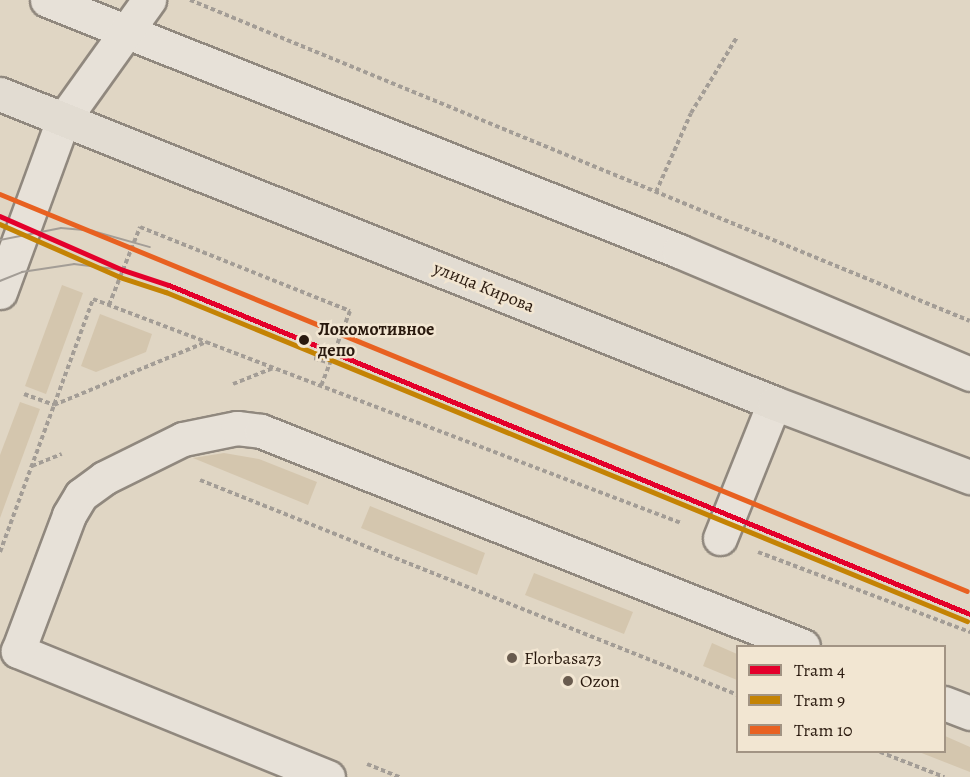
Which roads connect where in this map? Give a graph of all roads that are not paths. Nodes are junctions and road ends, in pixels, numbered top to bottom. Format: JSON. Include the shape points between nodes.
{"nodes":[{"id":1,"x":47,"y":0,"type":"edge"},
{"id":2,"x":149,"y":0,"type":"edge"},
{"id":3,"x":126,"y":32,"type":"junction"},
{"id":4,"x":0,"y":94,"type":"edge"},
{"id":5,"x":63,"y":120,"type":"junction"},
{"id":6,"x":0,"y":292,"type":"edge"},
{"id":7,"x":970,"y":374,"type":"edge"},
{"id":8,"x":774,"y":403,"type":"junction"},
{"id":9,"x":970,"y":477,"type":"edge"},
{"id":10,"x":720,"y":537,"type":"road end"},
{"id":11,"x":800,"y":645,"type":"edge"},
{"id":12,"x":946,"y":703,"type":"edge"},
{"id":13,"x":970,"y":713,"type":"edge"},
{"id":14,"x":328,"y":777,"type":"edge"}],
"edges":[{"from":1,"to":3,"type":"street"},
{"from":2,"to":3,"type":"street"},
{"from":3,"to":5,"type":"street"},
{"from":3,"to":7,"type":"street","via":[[679,251]]},
{"from":4,"to":5,"type":"main road","name":"улица Кирова"},
{"from":5,"to":6,"type":"street"},
{"from":5,"to":8,"type":"main road","name":"улица Кирова"},
{"from":8,"to":9,"type":"main road","name":"улица Кирова"},
{"from":8,"to":10,"type":"street"},
{"from":11,"to":14,"type":"street","via":[[261,431],[237,428],[183,439],[104,477],[81,495],[69,515],[18,651]]},
{"from":12,"to":13,"type":"street"}]}
